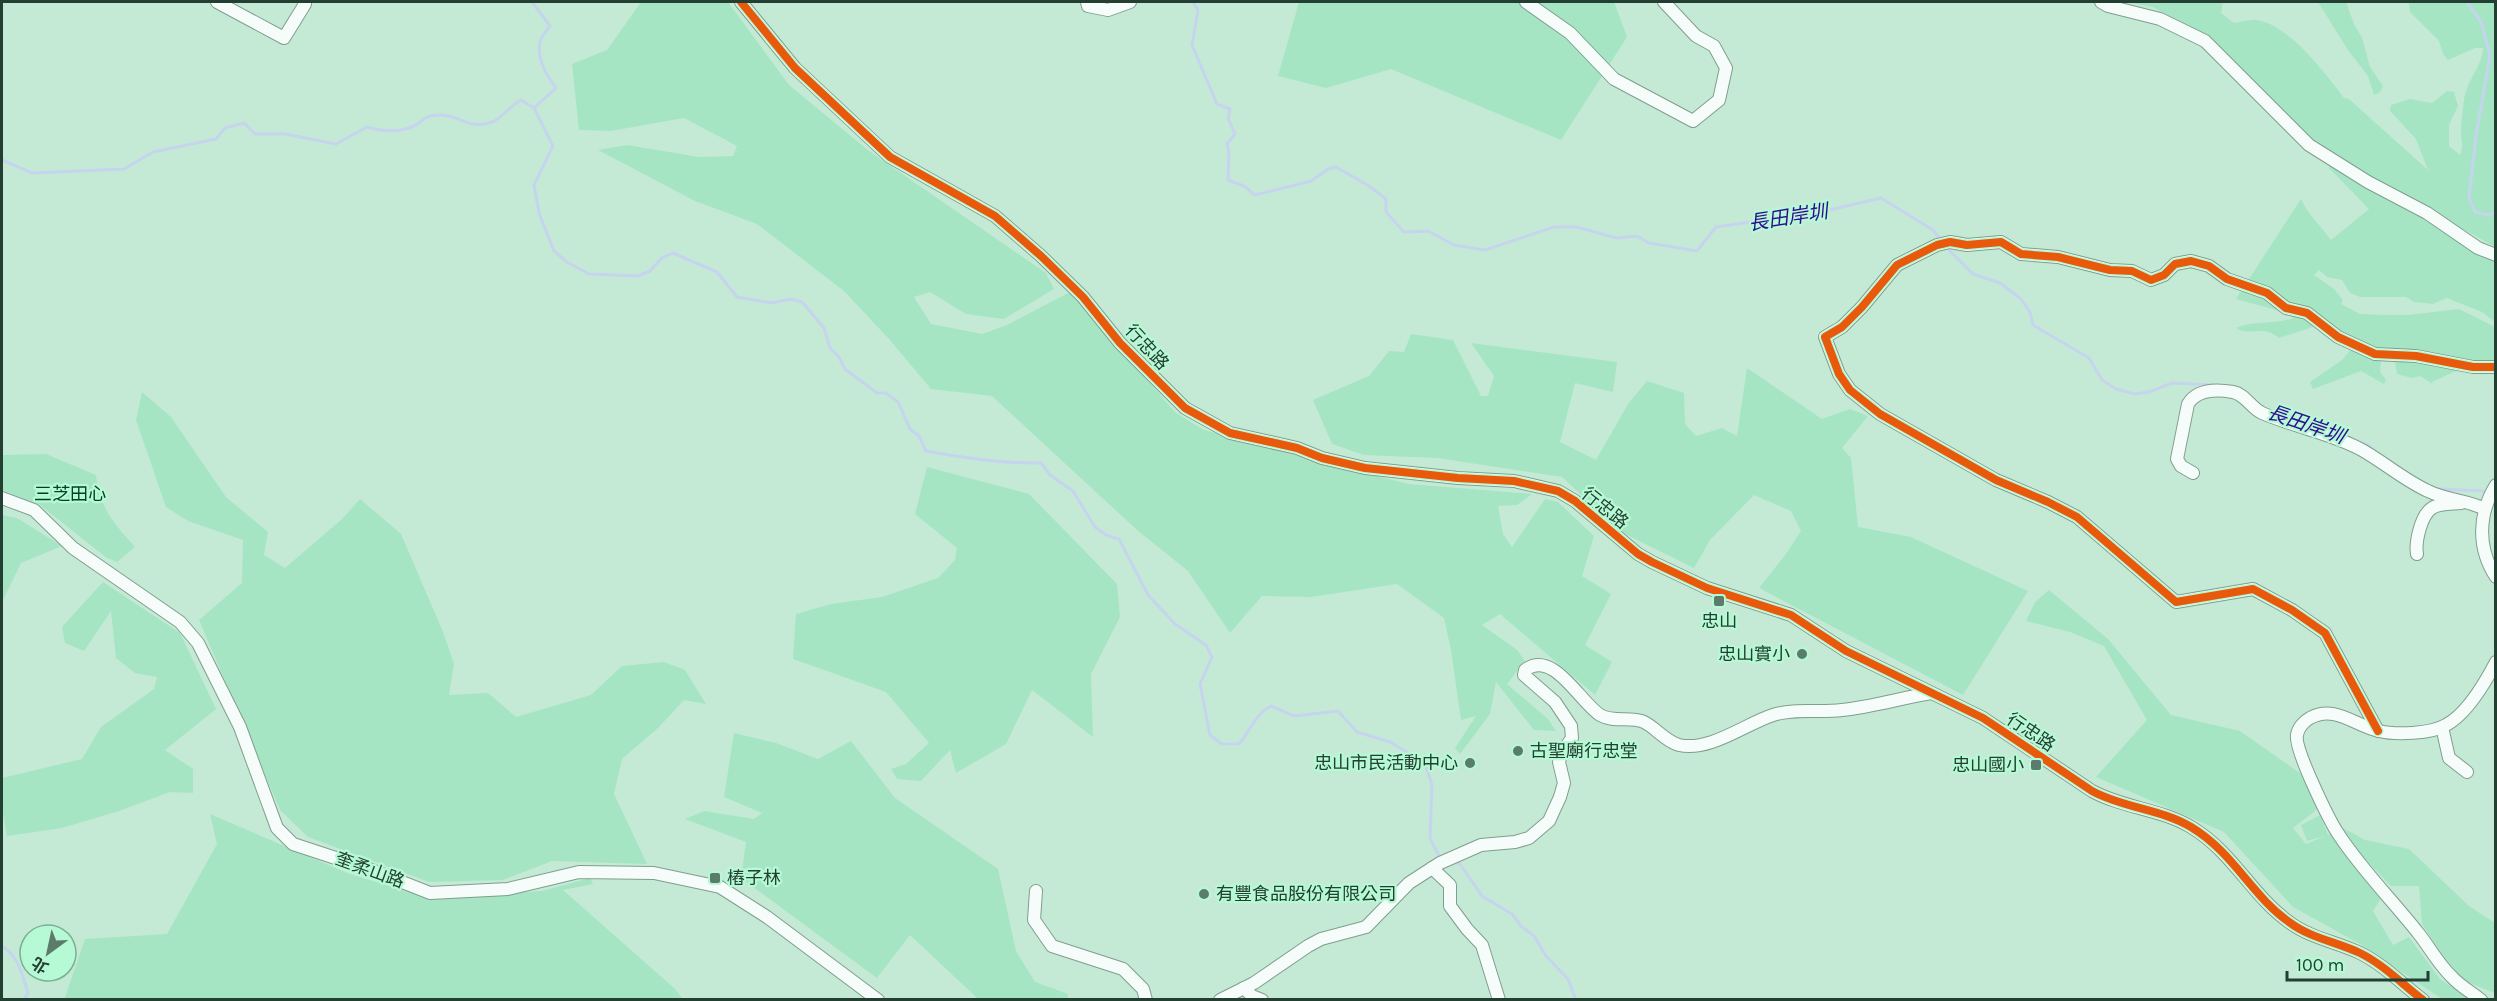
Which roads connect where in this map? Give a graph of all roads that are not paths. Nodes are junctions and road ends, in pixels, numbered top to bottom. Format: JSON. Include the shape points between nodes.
{"nodes":[{"id":1,"x":217,"y":2,"type":"edge"},
{"id":2,"x":741,"y":2,"type":"edge"},
{"id":3,"x":1087,"y":2,"type":"edge"},
{"id":4,"x":1130,"y":2,"type":"edge"},
{"id":5,"x":1526,"y":2,"type":"edge"},
{"id":6,"x":1664,"y":2,"type":"edge"},
{"id":7,"x":2101,"y":2,"type":"edge"},
{"id":8,"x":305,"y":4,"type":"dead end"},
{"id":9,"x":2496,"y":255,"type":"edge"},
{"id":10,"x":2496,"y":367,"type":"edge"},
{"id":11,"x":2193,"y":473,"type":"dead end"},
{"id":12,"x":2494,"y":488,"type":"edge"},
{"id":13,"x":2,"y":498,"type":"edge"},
{"id":14,"x":2471,"y":502,"type":"junction"},
{"id":15,"x":2486,"y":507,"type":"junction"},
{"id":16,"x":2417,"y":554,"type":"dead end"},
{"id":17,"x":2496,"y":577,"type":"edge"},
{"id":18,"x":2496,"y":662,"type":"edge"},
{"id":19,"x":1931,"y":693,"type":"junction"},
{"id":20,"x":2442,"y":727,"type":"junction"},
{"id":21,"x":2378,"y":731,"type":"junction"},
{"id":22,"x":2467,"y":772,"type":"dead end"},
{"id":23,"x":1436,"y":865,"type":"junction"},
{"id":24,"x":1036,"y":891,"type":"dead end"},
{"id":25,"x":1244,"y":988,"type":"junction"},
{"id":26,"x":878,"y":999,"type":"edge"},
{"id":27,"x":1146,"y":999,"type":"edge"},
{"id":28,"x":1220,"y":999,"type":"edge"},
{"id":29,"x":1262,"y":999,"type":"edge"},
{"id":30,"x":1499,"y":999,"type":"edge"},
{"id":31,"x":2423,"y":999,"type":"edge"},
{"id":32,"x":2481,"y":999,"type":"edge"}],
"edges":[{"from":1,"to":8,"type":"street","via":[[284,38]]},
{"from":2,"to":19,"type":"street","name":"行忠路","via":[[795,68],[890,157],[995,216],[1041,256],[1185,408],[1230,434],[1365,468],[1514,481],[1558,491],[1652,562],[1707,588],[1791,615],[1846,651]]},
{"from":3,"to":4,"type":"street","via":[[1088,6],[1108,10]]},
{"from":5,"to":6,"type":"street","via":[[1570,33],[1614,79],[1694,121],[1719,100],[1726,68],[1714,46],[1696,36]]},
{"from":7,"to":9,"type":"street","via":[[2160,19],[2205,41],[2309,146],[2427,213],[2478,248]]},
{"from":10,"to":21,"type":"street","via":[[2375,354],[2338,336],[2307,312],[2286,308],[2267,293],[2191,261],[2175,264],[2164,275],[2151,280],[2132,271],[2021,254],[2001,242],[1967,246],[1950,242],[1915,255],[1897,265],[1856,314],[1825,337],[1839,374],[1850,390],[1880,414],[1996,480],[2077,517],[2176,602],[2253,589],[2325,633]]},
{"from":11,"to":14,"type":"street","via":[[2177,459],[2188,404],[2202,391],[2232,391],[2259,412],[2361,450],[2431,493]]},
{"from":12,"to":15,"type":"street"},
{"from":13,"to":26,"type":"street","name":"奎柔山路","via":[[34,510],[73,549],[180,622],[198,643],[240,727],[277,828],[293,844],[430,893],[508,889],[579,872],[654,873],[720,887]]},
{"from":14,"to":15,"type":"street"},
{"from":14,"to":16,"type":"street","via":[[2433,507],[2427,512],[2416,545]]},
{"from":15,"to":17,"type":"street","via":[[2481,536],[2484,553]]},
{"from":18,"to":20,"type":"street","via":[[2474,698]]},
{"from":19,"to":23,"type":"street","via":[[1856,709],[1785,712],[1717,739],[1687,746],[1677,744],[1643,722],[1607,719],[1550,668],[1532,665],[1524,675],[1554,702],[1571,726],[1572,738],[1559,762],[1563,783],[1557,809],[1529,838],[1481,845]]},
{"from":19,"to":31,"type":"street","name":"行忠路","via":[[1983,718],[2099,795],[2190,826],[2227,855],[2290,924],[2361,954]]},
{"from":20,"to":21,"type":"street","via":[[2412,733]]},
{"from":20,"to":22,"type":"street","via":[[2449,758]]},
{"from":21,"to":32,"type":"street","via":[[2336,714],[2320,714],[2301,725],[2298,748],[2338,834],[2451,977]]},
{"from":23,"to":25,"type":"street","via":[[1409,883],[1366,927],[1321,939]]},
{"from":23,"to":30,"type":"street","via":[[1450,885],[1450,906],[1482,945]]},
{"from":24,"to":27,"type":"street","via":[[1034,920],[1052,946],[1123,969],[1143,988]]},
{"from":25,"to":28,"type":"street"},
{"from":25,"to":29,"type":"street"}]}
